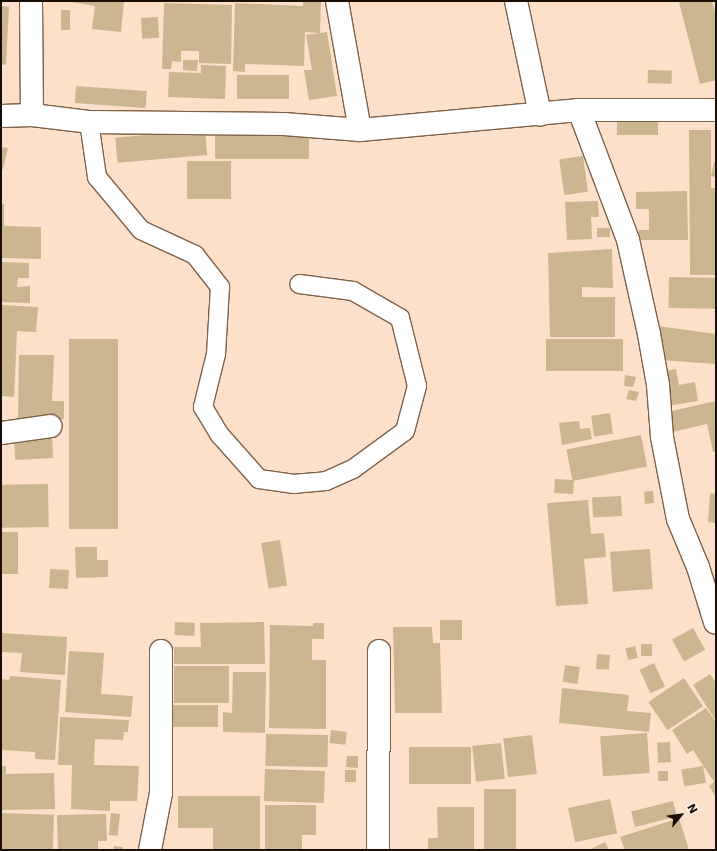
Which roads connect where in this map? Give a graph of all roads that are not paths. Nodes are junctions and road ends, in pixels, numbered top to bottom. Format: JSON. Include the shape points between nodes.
{"nodes":[{"id":1,"x":31,"y":1,"type":"edge"},
{"id":2,"x":338,"y":1,"type":"edge"},
{"id":3,"x":516,"y":1,"type":"edge"},
{"id":4,"x":579,"y":110,"type":"junction"},
{"id":5,"x":716,"y":110,"type":"edge"},
{"id":6,"x":540,"y":114,"type":"junction"},
{"id":7,"x":32,"y":115,"type":"junction"},
{"id":8,"x":1,"y":116,"type":"edge"},
{"id":9,"x":89,"y":122,"type":"junction"},
{"id":10,"x":360,"y":130,"type":"junction"},
{"id":11,"x":298,"y":284,"type":"dead end"},
{"id":12,"x":51,"y":426,"type":"dead end"},
{"id":13,"x":1,"y":433,"type":"edge"},
{"id":14,"x":715,"y":622,"type":"edge"},
{"id":15,"x":162,"y":651,"type":"dead end"},
{"id":16,"x":379,"y":651,"type":"dead end"},
{"id":17,"x":150,"y":850,"type":"edge"},
{"id":18,"x":378,"y":850,"type":"edge"}],
"edges":[{"from":1,"to":7,"type":"street"},
{"from":2,"to":10,"type":"street"},
{"from":3,"to":6,"type":"street"},
{"from":4,"to":5,"type":"street"},
{"from":4,"to":6,"type":"street"},
{"from":4,"to":14,"type":"street","via":[[628,240],[649,334],[658,385],[662,437],[678,519],[698,567]]},
{"from":6,"to":10,"type":"street"},
{"from":7,"to":8,"type":"street"},
{"from":7,"to":9,"type":"street"},
{"from":9,"to":10,"type":"street","via":[[284,124]]},
{"from":9,"to":11,"type":"lane","via":[[97,177],[141,230],[195,255],[220,287],[216,354],[203,407],[220,434],[259,479],[293,484],[326,481],[354,470],[405,431],[417,386],[400,318],[353,291]]},
{"from":12,"to":13,"type":"street"},
{"from":15,"to":17,"type":"street","via":[[161,793]]},
{"from":16,"to":18,"type":"street"}]}
